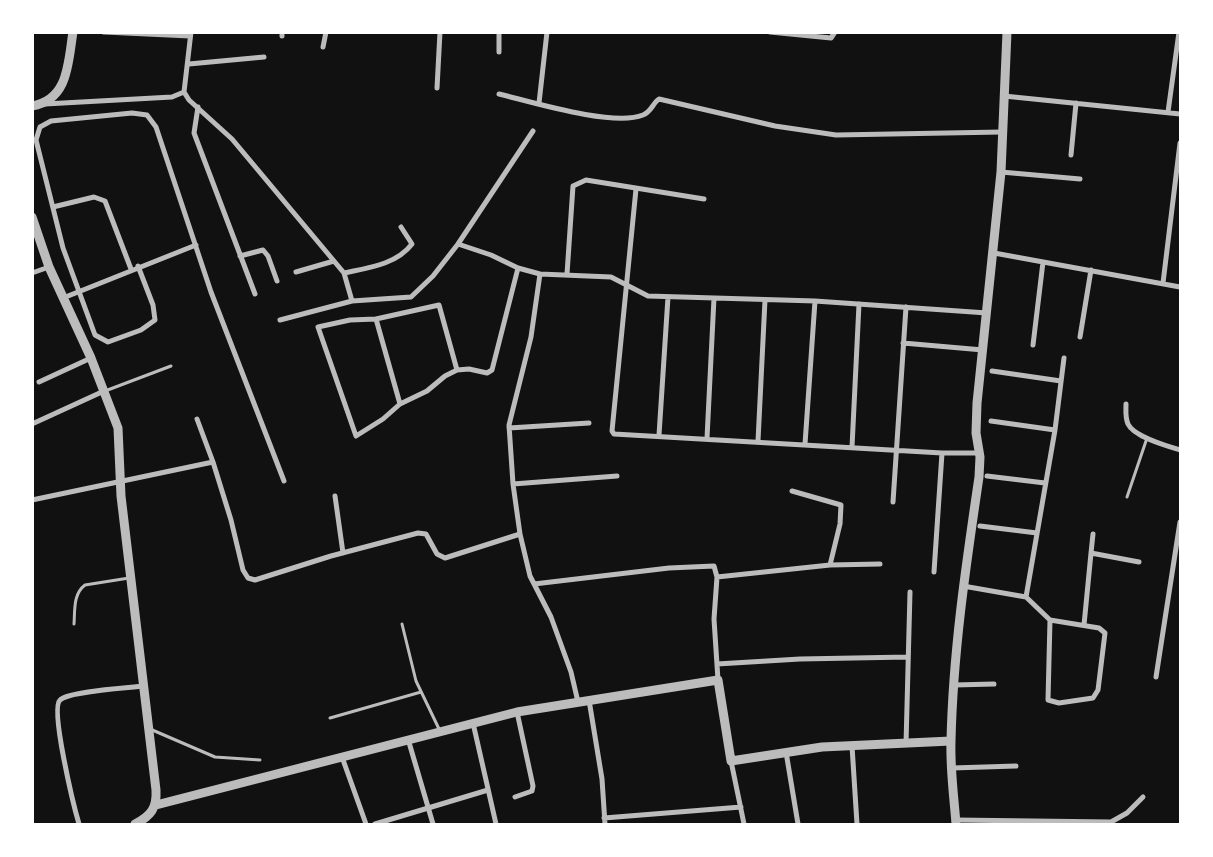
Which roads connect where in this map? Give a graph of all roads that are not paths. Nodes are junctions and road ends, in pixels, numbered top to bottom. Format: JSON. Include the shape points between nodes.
{"nodes":[{"id":1,"x":73,"y":32,"type":"edge"},
{"id":2,"x":104,"y":32,"type":"edge"},
{"id":3,"x":326,"y":32,"type":"edge"},
{"id":4,"x":440,"y":32,"type":"edge"},
{"id":5,"x":499,"y":32,"type":"edge"},
{"id":6,"x":547,"y":32,"type":"edge"},
{"id":7,"x":770,"y":32,"type":"edge"},
{"id":8,"x":835,"y":32,"type":"edge"},
{"id":9,"x":1007,"y":32,"type":"edge"},
{"id":10,"x":1179,"y":32,"type":"edge"},
{"id":11,"x":190,"y":34,"type":"edge"},
{"id":12,"x":323,"y":47,"type":"dead end"},
{"id":13,"x":499,"y":52,"type":"dead end"},
{"id":14,"x":264,"y":57,"type":"dead end"},
{"id":15,"x":189,"y":64,"type":"junction"},
{"id":16,"x":436,"y":88,"type":"dead end"},
{"id":17,"x":184,"y":92,"type":"junction"},
{"id":18,"x":499,"y":94,"type":"dead end"},
{"id":19,"x":1004,"y":96,"type":"junction"},
{"id":20,"x":539,"y":103,"type":"junction"},
{"id":21,"x":1076,"y":103,"type":"junction"},
{"id":22,"x":44,"y":104,"type":"junction"},
{"id":23,"x":32,"y":106,"type":"edge"},
{"id":24,"x":198,"y":107,"type":"junction"},
{"id":25,"x":1168,"y":112,"type":"junction"},
{"id":26,"x":1180,"y":114,"type":"edge"},
{"id":27,"x":533,"y":131,"type":"dead end"},
{"id":28,"x":1002,"y":132,"type":"junction"},
{"id":29,"x":1180,"y":143,"type":"edge"},
{"id":30,"x":1071,"y":155,"type":"dead end"},
{"id":31,"x":1001,"y":172,"type":"junction"},
{"id":32,"x":1080,"y":179,"type":"dead end"},
{"id":33,"x":636,"y":189,"type":"junction"},
{"id":34,"x":704,"y":199,"type":"dead end"},
{"id":35,"x":53,"y":207,"type":"junction"},
{"id":36,"x":32,"y":217,"type":"edge"},
{"id":37,"x":401,"y":227,"type":"dead end"},
{"id":38,"x":458,"y":244,"type":"junction"},
{"id":39,"x":196,"y":245,"type":"junction"},
{"id":40,"x":994,"y":253,"type":"junction"},
{"id":41,"x":240,"y":256,"type":"junction"},
{"id":42,"x":334,"y":262,"type":"junction"},
{"id":43,"x":1044,"y":262,"type":"junction"},
{"id":44,"x":138,"y":266,"type":"junction"},
{"id":45,"x":49,"y":267,"type":"junction"},
{"id":46,"x":518,"y":268,"type":"junction"},
{"id":47,"x":131,"y":269,"type":"junction"},
{"id":48,"x":1091,"y":270,"type":"junction"},
{"id":49,"x":32,"y":272,"type":"edge"},
{"id":50,"x":296,"y":272,"type":"dead end"},
{"id":51,"x":344,"y":273,"type":"junction"},
{"id":52,"x":540,"y":274,"type":"junction"},
{"id":53,"x":567,"y":274,"type":"junction"},
{"id":54,"x":277,"y":281,"type":"dead end"},
{"id":55,"x":625,"y":282,"type":"junction"},
{"id":56,"x":1163,"y":283,"type":"junction"},
{"id":57,"x":1180,"y":286,"type":"edge"},
{"id":58,"x":79,"y":291,"type":"junction"},
{"id":59,"x":255,"y":294,"type":"dead end"},
{"id":60,"x":668,"y":297,"type":"junction"},
{"id":61,"x":63,"y":298,"type":"junction"},
{"id":62,"x":714,"y":298,"type":"junction"},
{"id":63,"x":765,"y":300,"type":"junction"},
{"id":64,"x":352,"y":301,"type":"junction"},
{"id":65,"x":815,"y":301,"type":"junction"},
{"id":66,"x":859,"y":304,"type":"junction"},
{"id":67,"x":906,"y":307,"type":"junction"},
{"id":68,"x":987,"y":313,"type":"junction"},
{"id":69,"x":376,"y":319,"type":"junction"},
{"id":70,"x":280,"y":320,"type":"dead end"},
{"id":71,"x":1080,"y":337,"type":"dead end"},
{"id":72,"x":903,"y":343,"type":"junction"},
{"id":73,"x":1033,"y":345,"type":"dead end"},
{"id":74,"x":983,"y":350,"type":"junction"},
{"id":75,"x":91,"y":358,"type":"junction"},
{"id":76,"x":1064,"y":358,"type":"dead end"},
{"id":77,"x":171,"y":366,"type":"dead end"},
{"id":78,"x":457,"y":370,"type":"junction"},
{"id":79,"x":992,"y":371,"type":"dead end"},
{"id":80,"x":1061,"y":381,"type":"junction"},
{"id":81,"x":40,"y":382,"type":"dead end"},
{"id":82,"x":104,"y":392,"type":"junction"},
{"id":83,"x":400,"y":404,"type":"junction"},
{"id":84,"x":1126,"y":404,"type":"dead end"},
{"id":85,"x":197,"y":419,"type":"dead end"},
{"id":86,"x":991,"y":421,"type":"dead end"},
{"id":87,"x":589,"y":423,"type":"dead end"},
{"id":88,"x":32,"y":424,"type":"edge"},
{"id":89,"x":509,"y":428,"type":"junction"},
{"id":90,"x":1055,"y":430,"type":"junction"},
{"id":91,"x":659,"y":435,"type":"junction"},
{"id":92,"x":708,"y":438,"type":"junction"},
{"id":93,"x":1148,"y":438,"type":"junction"},
{"id":94,"x":758,"y":441,"type":"junction"},
{"id":95,"x":805,"y":444,"type":"junction"},
{"id":96,"x":852,"y":447,"type":"junction"},
{"id":97,"x":896,"y":450,"type":"junction"},
{"id":98,"x":1180,"y":450,"type":"edge"},
{"id":99,"x":942,"y":453,"type":"junction"},
{"id":100,"x":979,"y":453,"type":"junction"},
{"id":101,"x":213,"y":462,"type":"junction"},
{"id":102,"x":617,"y":476,"type":"dead end"},
{"id":103,"x":987,"y":476,"type":"dead end"},
{"id":104,"x":120,"y":480,"type":"junction"},
{"id":105,"x":284,"y":481,"type":"dead end"},
{"id":106,"x":1046,"y":483,"type":"junction"},
{"id":107,"x":513,"y":484,"type":"junction"},
{"id":108,"x":792,"y":491,"type":"dead end"},
{"id":109,"x":335,"y":496,"type":"dead end"},
{"id":110,"x":1127,"y":497,"type":"dead end"},
{"id":111,"x":32,"y":500,"type":"edge"},
{"id":112,"x":893,"y":502,"type":"dead end"},
{"id":113,"x":1180,"y":522,"type":"edge"},
{"id":114,"x":980,"y":526,"type":"dead end"},
{"id":115,"x":1036,"y":533,"type":"junction"},
{"id":116,"x":520,"y":534,"type":"junction"},
{"id":117,"x":1093,"y":534,"type":"dead end"},
{"id":118,"x":343,"y":552,"type":"junction"},
{"id":119,"x":1091,"y":554,"type":"junction"},
{"id":120,"x":1139,"y":562,"type":"dead end"},
{"id":121,"x":880,"y":564,"type":"dead end"},
{"id":122,"x":830,"y":565,"type":"junction"},
{"id":123,"x":934,"y":572,"type":"dead end"},
{"id":124,"x":717,"y":577,"type":"junction"},
{"id":125,"x":130,"y":578,"type":"junction"},
{"id":126,"x":534,"y":584,"type":"junction"},
{"id":127,"x":963,"y":586,"type":"junction"},
{"id":128,"x":910,"y":592,"type":"dead end"},
{"id":129,"x":1026,"y":597,"type":"junction"},
{"id":130,"x":1050,"y":620,"type":"junction"},
{"id":131,"x":74,"y":624,"type":"dead end"},
{"id":132,"x":402,"y":624,"type":"dead end"},
{"id":133,"x":1084,"y":625,"type":"junction"},
{"id":134,"x":908,"y":657,"type":"junction"},
{"id":135,"x":717,"y":664,"type":"junction"},
{"id":136,"x":1156,"y":677,"type":"dead end"},
{"id":137,"x":718,"y":680,"type":"junction"},
{"id":138,"x":994,"y":684,"type":"dead end"},
{"id":139,"x":954,"y":685,"type":"junction"},
{"id":140,"x":144,"y":686,"type":"junction"},
{"id":141,"x":421,"y":692,"type":"junction"},
{"id":142,"x":589,"y":700,"type":"junction"},
{"id":143,"x":578,"y":702,"type":"junction"},
{"id":144,"x":517,"y":712,"type":"junction"},
{"id":145,"x":330,"y":718,"type":"dead end"},
{"id":146,"x":473,"y":722,"type":"junction"},
{"id":147,"x":150,"y":729,"type":"junction"},
{"id":148,"x":440,"y":730,"type":"junction"},
{"id":149,"x":408,"y":739,"type":"junction"},
{"id":150,"x":951,"y":741,"type":"junction"},
{"id":151,"x":906,"y":744,"type":"junction"},
{"id":152,"x":852,"y":746,"type":"junction"},
{"id":153,"x":786,"y":751,"type":"junction"},
{"id":154,"x":342,"y":756,"type":"junction"},
{"id":155,"x":260,"y":760,"type":"dead end"},
{"id":156,"x":731,"y":762,"type":"junction"},
{"id":157,"x":1016,"y":766,"type":"dead end"},
{"id":158,"x":952,"y":768,"type":"junction"},
{"id":159,"x":488,"y":790,"type":"junction"},
{"id":160,"x":516,"y":797,"type":"dead end"},
{"id":161,"x":1143,"y":797,"type":"dead end"},
{"id":162,"x":156,"y":805,"type":"junction"},
{"id":163,"x":741,"y":807,"type":"junction"},
{"id":164,"x":429,"y":809,"type":"junction"},
{"id":165,"x":604,"y":821,"type":"edge"},
{"id":166,"x":956,"y":822,"type":"edge"},
{"id":167,"x":79,"y":824,"type":"edge"},
{"id":168,"x":135,"y":824,"type":"edge"},
{"id":169,"x":366,"y":824,"type":"edge"},
{"id":170,"x":375,"y":824,"type":"edge"},
{"id":171,"x":433,"y":824,"type":"edge"},
{"id":172,"x":496,"y":824,"type":"edge"},
{"id":173,"x":744,"y":824,"type":"edge"},
{"id":174,"x":798,"y":824,"type":"edge"},
{"id":175,"x":858,"y":824,"type":"edge"}],
"edges":[{"from":1,"to":22,"type":"street","via":[[64,82]]},
{"from":2,"to":11,"type":"street"},
{"from":3,"to":12,"type":"street"},
{"from":4,"to":16,"type":"street"},
{"from":5,"to":13,"type":"street"},
{"from":6,"to":20,"type":"street"},
{"from":7,"to":8,"type":"street","via":[[831,38]]},
{"from":9,"to":19,"type":"street"},
{"from":10,"to":25,"type":"street"},
{"from":11,"to":15,"type":"street"},
{"from":14,"to":15,"type":"street"},
{"from":15,"to":17,"type":"street"},
{"from":17,"to":22,"type":"street","via":[[172,97]]},
{"from":17,"to":24,"type":"street"},
{"from":18,"to":20,"type":"street"},
{"from":19,"to":21,"type":"street"},
{"from":19,"to":28,"type":"street"},
{"from":20,"to":28,"type":"street","via":[[602,117],[633,116],[649,111],[660,99],[667,99],[775,126],[836,135]]},
{"from":21,"to":25,"type":"street"},
{"from":21,"to":30,"type":"street"},
{"from":22,"to":23,"type":"street"},
{"from":24,"to":41,"type":"street","via":[[194,133]]},
{"from":24,"to":42,"type":"street","via":[[232,139]]},
{"from":25,"to":26,"type":"street"},
{"from":27,"to":38,"type":"street"},
{"from":28,"to":31,"type":"street"},
{"from":29,"to":56,"type":"street"},
{"from":31,"to":32,"type":"street"},
{"from":31,"to":40,"type":"street"},
{"from":33,"to":34,"type":"street"},
{"from":33,"to":53,"type":"street","via":[[586,180],[573,186]]},
{"from":33,"to":55,"type":"street"},
{"from":35,"to":39,"type":"street","via":[[36,140],[40,127],[51,121],[132,113],[147,115],[156,127]]},
{"from":35,"to":47,"type":"street","via":[[94,197],[105,201]]},
{"from":35,"to":58,"type":"street","via":[[63,248]]},
{"from":36,"to":45,"type":"street"},
{"from":37,"to":51,"type":"street","via":[[412,244],[402,254],[377,266]]},
{"from":38,"to":46,"type":"street"},
{"from":38,"to":64,"type":"street","via":[[433,276],[411,297]]},
{"from":39,"to":44,"type":"street"},
{"from":39,"to":105,"type":"street"},
{"from":40,"to":43,"type":"street"},
{"from":40,"to":68,"type":"street"},
{"from":41,"to":54,"type":"street","via":[[263,250]]},
{"from":41,"to":59,"type":"street"},
{"from":42,"to":50,"type":"street"},
{"from":42,"to":51,"type":"street"},
{"from":43,"to":48,"type":"street"},
{"from":43,"to":73,"type":"street"},
{"from":44,"to":47,"type":"street"},
{"from":44,"to":58,"type":"street","via":[[153,305],[155,320],[141,330],[108,342],[95,335]]},
{"from":45,"to":49,"type":"street"},
{"from":45,"to":61,"type":"street"},
{"from":46,"to":52,"type":"street"},
{"from":46,"to":78,"type":"street","via":[[492,370],[488,373]]},
{"from":47,"to":58,"type":"street"},
{"from":48,"to":56,"type":"street"},
{"from":48,"to":71,"type":"street"},
{"from":51,"to":64,"type":"street"},
{"from":52,"to":53,"type":"street"},
{"from":52,"to":89,"type":"street","via":[[531,337]]},
{"from":53,"to":55,"type":"street","via":[[611,277]]},
{"from":55,"to":60,"type":"street","via":[[648,296]]},
{"from":55,"to":91,"type":"street","via":[[612,431],[618,436]]},
{"from":56,"to":57,"type":"street"},
{"from":58,"to":61,"type":"street"},
{"from":60,"to":62,"type":"street"},
{"from":60,"to":91,"type":"street"},
{"from":61,"to":75,"type":"street"},
{"from":62,"to":63,"type":"street"},
{"from":62,"to":92,"type":"street"},
{"from":63,"to":65,"type":"street"},
{"from":63,"to":94,"type":"street"},
{"from":64,"to":70,"type":"street"},
{"from":65,"to":66,"type":"street"},
{"from":65,"to":95,"type":"street"},
{"from":66,"to":67,"type":"street"},
{"from":66,"to":96,"type":"street"},
{"from":67,"to":68,"type":"street"},
{"from":67,"to":72,"type":"street"},
{"from":68,"to":74,"type":"street"},
{"from":69,"to":78,"type":"street","via":[[439,305]]},
{"from":69,"to":83,"type":"street"},
{"from":69,"to":83,"type":"street","via":[[350,320],[318,328],[356,436]]},
{"from":72,"to":74,"type":"street"},
{"from":72,"to":97,"type":"street"},
{"from":74,"to":100,"type":"street","via":[[976,423]]},
{"from":75,"to":81,"type":"street"},
{"from":75,"to":82,"type":"street"},
{"from":76,"to":80,"type":"street"},
{"from":77,"to":82,"type":"lane"},
{"from":78,"to":83,"type":"street","via":[[427,391]]},
{"from":79,"to":80,"type":"street"},
{"from":80,"to":90,"type":"street"},
{"from":82,"to":88,"type":"street"},
{"from":82,"to":104,"type":"street","via":[[118,428]]},
{"from":84,"to":93,"type":"street","via":[[1126,418],[1131,428]]},
{"from":85,"to":101,"type":"street"},
{"from":86,"to":90,"type":"street"},
{"from":87,"to":89,"type":"street"},
{"from":89,"to":107,"type":"street"},
{"from":90,"to":106,"type":"street"},
{"from":91,"to":92,"type":"street"},
{"from":92,"to":94,"type":"street"},
{"from":93,"to":98,"type":"street"},
{"from":93,"to":110,"type":"lane"},
{"from":94,"to":95,"type":"street"},
{"from":95,"to":96,"type":"street"},
{"from":96,"to":97,"type":"street"},
{"from":97,"to":99,"type":"street"},
{"from":97,"to":112,"type":"street"},
{"from":99,"to":100,"type":"street"},
{"from":99,"to":123,"type":"street"},
{"from":100,"to":127,"type":"street","via":[[979,477]]},
{"from":101,"to":104,"type":"street"},
{"from":101,"to":118,"type":"street","via":[[248,578],[261,579]]},
{"from":102,"to":107,"type":"street"},
{"from":103,"to":106,"type":"street"},
{"from":104,"to":111,"type":"street"},
{"from":104,"to":125,"type":"street"},
{"from":106,"to":115,"type":"street"},
{"from":107,"to":116,"type":"street"},
{"from":108,"to":122,"type":"street","via":[[841,505]]},
{"from":109,"to":118,"type":"street"},
{"from":113,"to":136,"type":"street"},
{"from":114,"to":115,"type":"street"},
{"from":115,"to":129,"type":"street"},
{"from":116,"to":118,"type":"street","via":[[445,558],[437,554],[428,536],[422,532]]},
{"from":116,"to":126,"type":"street"},
{"from":117,"to":119,"type":"street"},
{"from":119,"to":120,"type":"street"},
{"from":119,"to":133,"type":"street"},
{"from":121,"to":122,"type":"street"},
{"from":122,"to":124,"type":"street"},
{"from":124,"to":126,"type":"street","via":[[715,568],[709,564]]},
{"from":124,"to":135,"type":"street","via":[[714,619]]},
{"from":125,"to":131,"type":"lane","via":[[83,587],[77,596]]},
{"from":125,"to":140,"type":"street"},
{"from":126,"to":143,"type":"street","via":[[551,617]]},
{"from":127,"to":129,"type":"street"},
{"from":127,"to":139,"type":"street"},
{"from":128,"to":134,"type":"street"},
{"from":129,"to":130,"type":"street"},
{"from":130,"to":133,"type":"street"},
{"from":130,"to":133,"type":"street","via":[[1047,695],[1048,700],[1059,703],[1090,699],[1098,690],[1106,637],[1099,628]]},
{"from":132,"to":141,"type":"lane"},
{"from":134,"to":135,"type":"street"},
{"from":134,"to":151,"type":"street"},
{"from":135,"to":137,"type":"street"},
{"from":137,"to":142,"type":"street"},
{"from":137,"to":156,"type":"street"},
{"from":138,"to":139,"type":"street"},
{"from":139,"to":150,"type":"street"},
{"from":140,"to":147,"type":"street"},
{"from":140,"to":167,"type":"street","via":[[71,695],[58,701],[59,731]]},
{"from":141,"to":145,"type":"lane"},
{"from":141,"to":148,"type":"lane"},
{"from":142,"to":143,"type":"street"},
{"from":142,"to":165,"type":"street","via":[[602,779]]},
{"from":143,"to":144,"type":"street"},
{"from":144,"to":146,"type":"street"},
{"from":144,"to":160,"type":"street","via":[[533,786],[532,791]]},
{"from":146,"to":148,"type":"street"},
{"from":146,"to":159,"type":"street"},
{"from":147,"to":155,"type":"lane","via":[[215,758]]},
{"from":147,"to":162,"type":"street"},
{"from":148,"to":149,"type":"street"},
{"from":149,"to":154,"type":"street"},
{"from":149,"to":164,"type":"street"},
{"from":150,"to":151,"type":"street"},
{"from":150,"to":158,"type":"street"},
{"from":151,"to":152,"type":"street"},
{"from":152,"to":153,"type":"street"},
{"from":152,"to":175,"type":"street"},
{"from":153,"to":156,"type":"street"},
{"from":153,"to":174,"type":"street"},
{"from":154,"to":162,"type":"street"},
{"from":154,"to":169,"type":"street"},
{"from":156,"to":163,"type":"street"},
{"from":157,"to":158,"type":"street"},
{"from":158,"to":166,"type":"street"},
{"from":159,"to":164,"type":"street"},
{"from":159,"to":172,"type":"street"},
{"from":161,"to":166,"type":"street","via":[[1127,814],[1111,822]]},
{"from":162,"to":168,"type":"street","via":[[150,815]]},
{"from":163,"to":165,"type":"street"},
{"from":163,"to":173,"type":"street"},
{"from":164,"to":170,"type":"street"},
{"from":164,"to":171,"type":"street"}]}
